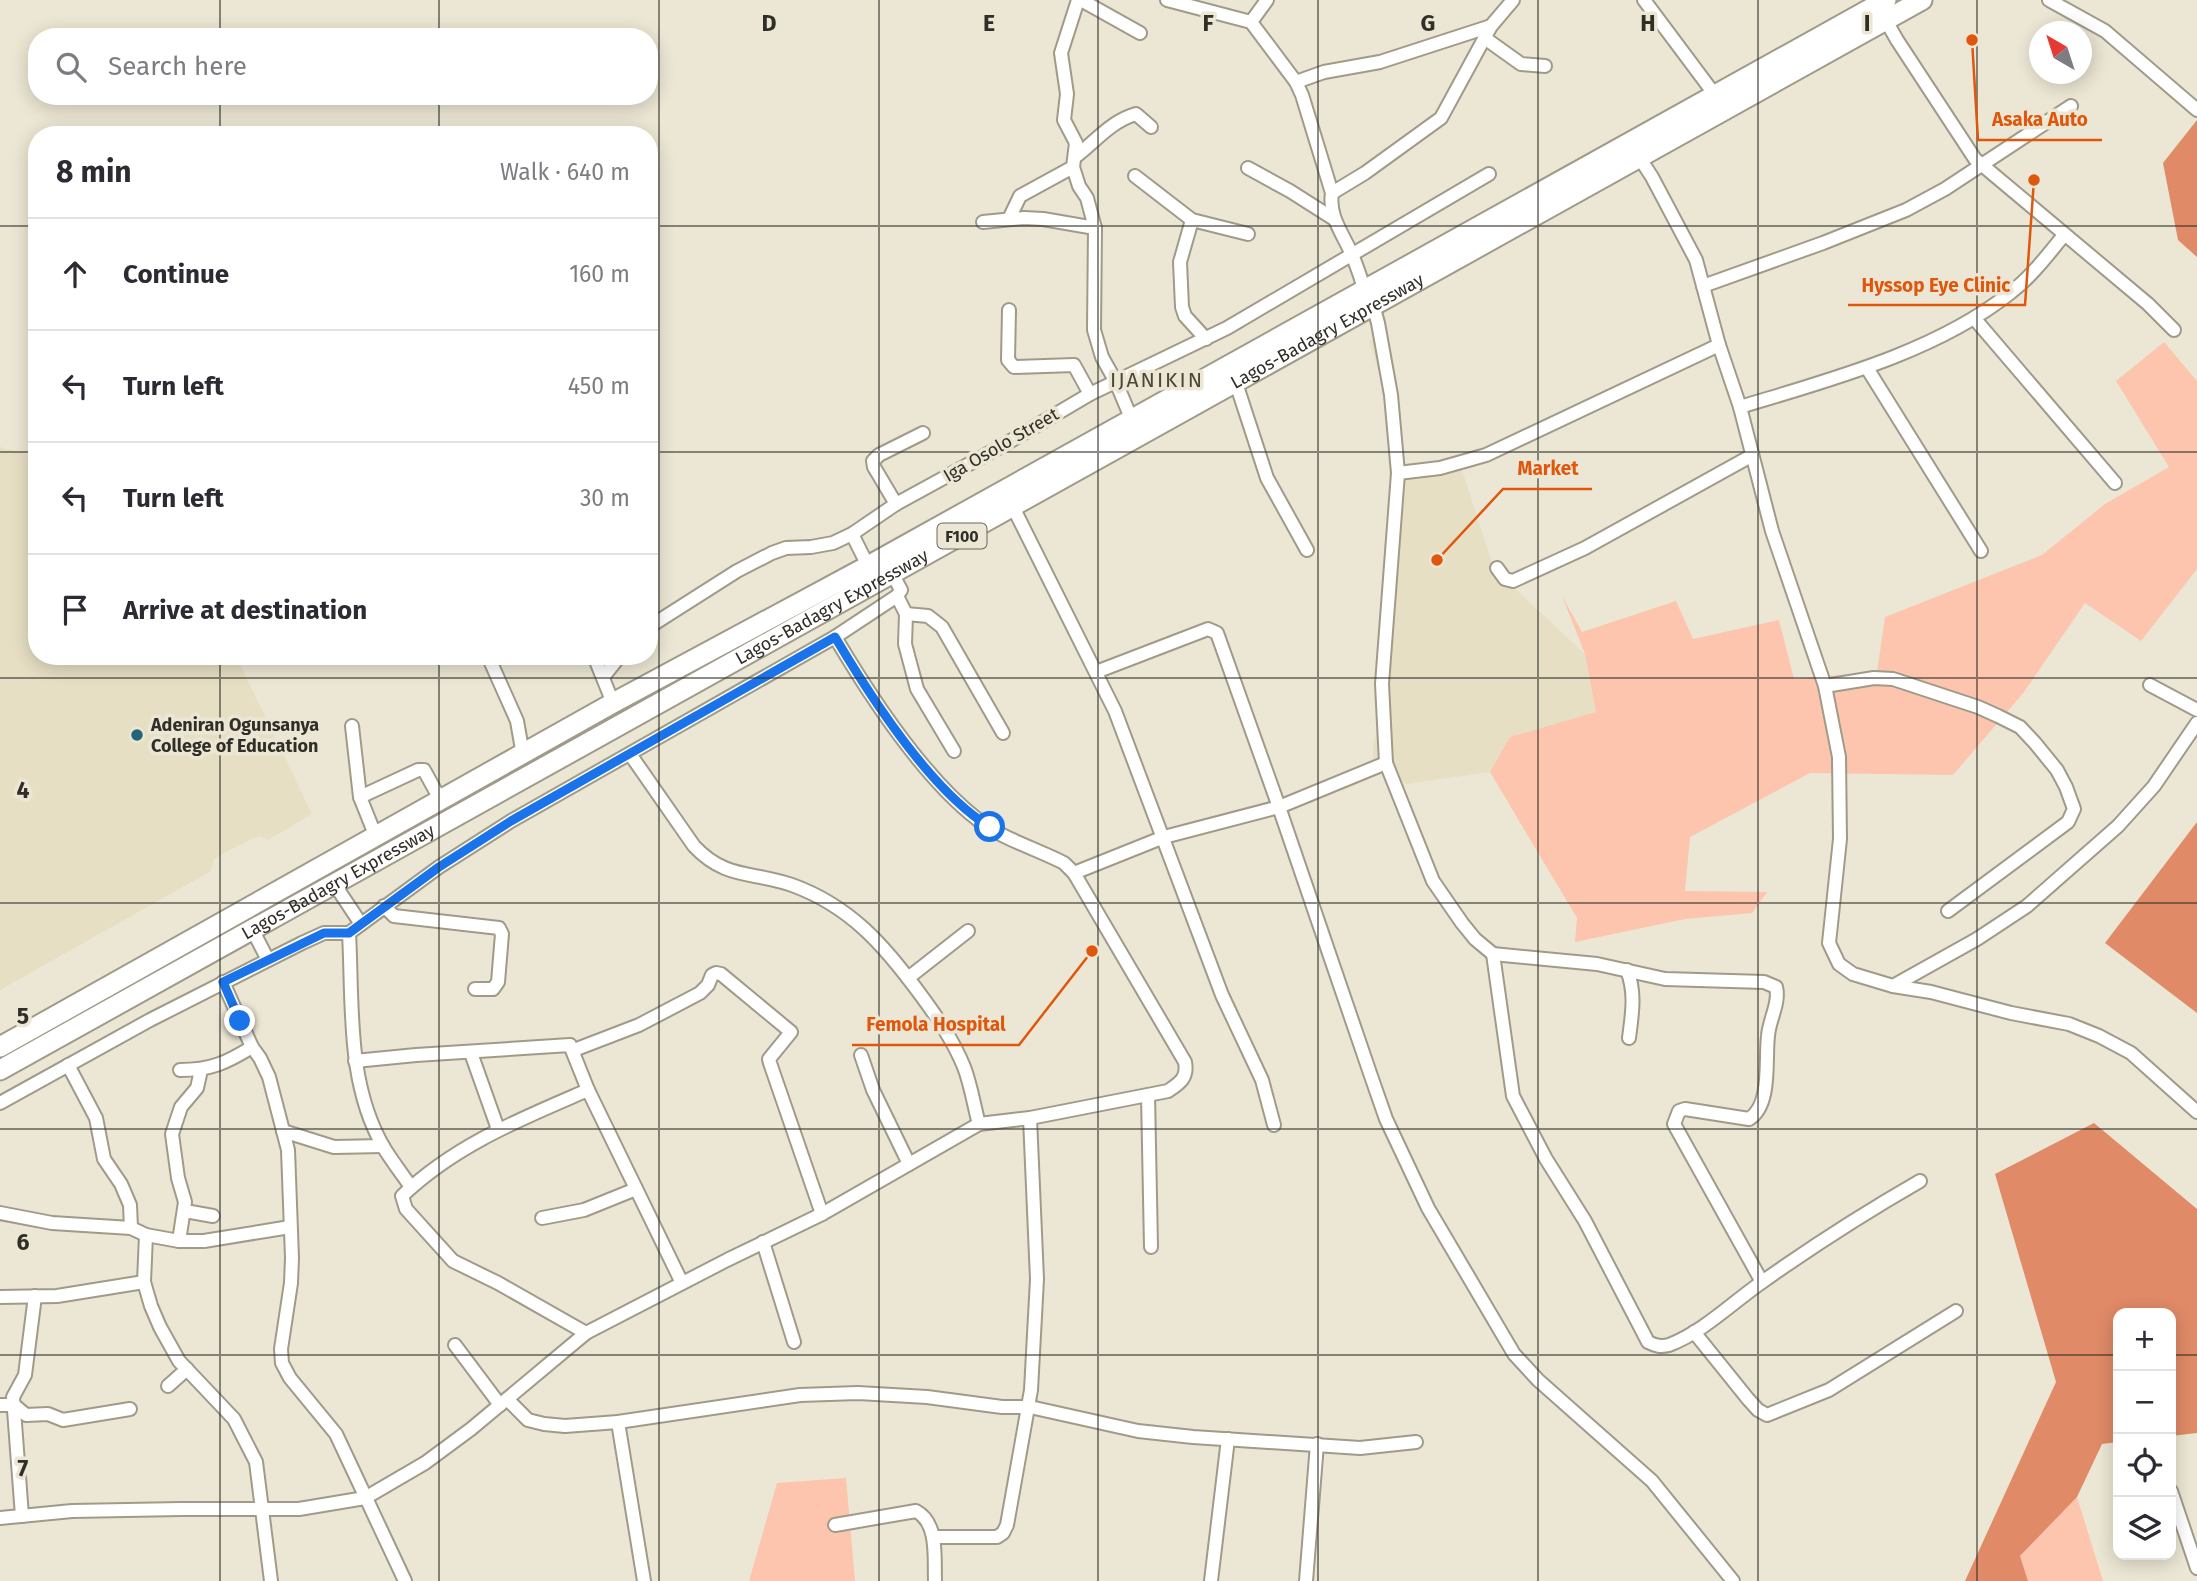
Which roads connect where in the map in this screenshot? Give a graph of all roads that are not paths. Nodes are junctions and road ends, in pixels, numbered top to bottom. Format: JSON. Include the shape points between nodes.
{"nodes":[{"id":1,"x":1079,"y":0,"type":"edge"},
{"id":2,"x":1167,"y":0,"type":"edge"},
{"id":3,"x":1267,"y":0,"type":"edge"},
{"id":4,"x":1513,"y":0,"type":"edge"},
{"id":5,"x":1644,"y":0,"type":"edge"},
{"id":6,"x":1922,"y":0,"type":"edge"},
{"id":7,"x":2049,"y":0,"type":"edge"},
{"id":8,"x":1211,"y":6,"type":"edge"},
{"id":9,"x":1879,"y":6,"type":"edge"},
{"id":10,"x":1251,"y":22,"type":"junction"},
{"id":11,"x":1488,"y":32,"type":"junction"},
{"id":12,"x":1140,"y":33,"type":"dead end"},
{"id":13,"x":1545,"y":66,"type":"dead end"},
{"id":14,"x":1296,"y":82,"type":"junction"},
{"id":15,"x":1715,"y":95,"type":"junction"},
{"id":16,"x":2071,"y":106,"type":"dead end"},
{"id":17,"x":2197,"y":110,"type":"edge"},
{"id":18,"x":1151,"y":127,"type":"dead end"},
{"id":19,"x":1639,"y":157,"type":"junction"},
{"id":20,"x":1074,"y":162,"type":"junction"},
{"id":21,"x":1981,"y":163,"type":"junction"},
{"id":22,"x":1248,"y":168,"type":"dead end"},
{"id":23,"x":1489,"y":174,"type":"dead end"},
{"id":24,"x":1135,"y":176,"type":"dead end"},
{"id":25,"x":1332,"y":193,"type":"junction"},
{"id":26,"x":1009,"y":219,"type":"junction"},
{"id":27,"x":1334,"y":219,"type":"junction"},
{"id":28,"x":1192,"y":220,"type":"junction"},
{"id":29,"x":983,"y":222,"type":"dead end"},
{"id":30,"x":1095,"y":228,"type":"junction"},
{"id":31,"x":1248,"y":234,"type":"dead end"},
{"id":32,"x":2064,"y":235,"type":"junction"},
{"id":33,"x":1353,"y":256,"type":"junction"},
{"id":34,"x":1703,"y":286,"type":"junction"},
{"id":35,"x":1369,"y":297,"type":"junction"},
{"id":36,"x":1009,"y":310,"type":"dead end"},
{"id":37,"x":1974,"y":318,"type":"junction"},
{"id":38,"x":2174,"y":330,"type":"dead end"},
{"id":39,"x":1206,"y":339,"type":"junction"},
{"id":40,"x":1719,"y":345,"type":"junction"},
{"id":41,"x":1867,"y":368,"type":"junction"},
{"id":42,"x":1116,"y":382,"type":"junction"},
{"id":43,"x":1236,"y":383,"type":"junction"},
{"id":44,"x":1090,"y":394,"type":"junction"},
{"id":45,"x":1740,"y":407,"type":"junction"},
{"id":46,"x":1131,"y":418,"type":"junction"},
{"id":47,"x":923,"y":433,"type":"dead end"},
{"id":48,"x":1751,"y":456,"type":"junction"},
{"id":49,"x":1398,"y":473,"type":"junction"},
{"id":50,"x":2115,"y":483,"type":"dead end"},
{"id":51,"x":896,"y":504,"type":"junction"},
{"id":52,"x":1013,"y":507,"type":"junction"},
{"id":53,"x":852,"y":534,"type":"junction"},
{"id":54,"x":1307,"y":550,"type":"dead end"},
{"id":55,"x":1980,"y":551,"type":"dead end"},
{"id":56,"x":868,"y":565,"type":"junction"},
{"id":57,"x":1497,"y":568,"type":"dead end"},
{"id":58,"x":893,"y":575,"type":"junction"},
{"id":59,"x":897,"y":596,"type":"junction"},
{"id":60,"x":906,"y":614,"type":"junction"},
{"id":61,"x":658,"y":621,"type":"edge"},
{"id":62,"x":835,"y":637,"type":"junction"},
{"id":63,"x":492,"y":665,"type":"edge"},
{"id":64,"x":598,"y":665,"type":"edge"},
{"id":65,"x":613,"y":665,"type":"edge"},
{"id":66,"x":1096,"y":672,"type":"junction"},
{"id":67,"x":604,"y":676,"type":"junction"},
{"id":68,"x":2151,"y":685,"type":"dead end"},
{"id":69,"x":1825,"y":686,"type":"junction"},
{"id":70,"x":613,"y":703,"type":"junction"},
{"id":71,"x":2197,"y":710,"type":"edge"},
{"id":72,"x":2197,"y":723,"type":"edge"},
{"id":73,"x":352,"y":726,"type":"dead end"},
{"id":74,"x":1003,"y":733,"type":"dead end"},
{"id":75,"x":954,"y":751,"type":"dead end"},
{"id":76,"x":630,"y":754,"type":"junction"},
{"id":77,"x":523,"y":755,"type":"junction"},
{"id":78,"x":1386,"y":763,"type":"junction"},
{"id":79,"x":360,"y":797,"type":"junction"},
{"id":80,"x":441,"y":801,"type":"junction"},
{"id":81,"x":1279,"y":807,"type":"junction"},
{"id":82,"x":376,"y":836,"type":"junction"},
{"id":83,"x":1164,"y":836,"type":"junction"},
{"id":84,"x":1074,"y":873,"type":"junction"},
{"id":85,"x":335,"y":885,"type":"junction"},
{"id":86,"x":384,"y":906,"type":"junction"},
{"id":87,"x":1948,"y":911,"type":"dead end"},
{"id":88,"x":360,"y":924,"type":"junction"},
{"id":89,"x":253,"y":931,"type":"junction"},
{"id":90,"x":968,"y":931,"type":"dead end"},
{"id":91,"x":349,"y":933,"type":"junction"},
{"id":92,"x":1493,"y":954,"type":"junction"},
{"id":93,"x":268,"y":960,"type":"junction"},
{"id":94,"x":1627,"y":970,"type":"junction"},
{"id":95,"x":908,"y":978,"type":"junction"},
{"id":96,"x":223,"y":982,"type":"junction"},
{"id":97,"x":1893,"y":986,"type":"junction"},
{"id":98,"x":475,"y":989,"type":"dead end"},
{"id":99,"x":1629,"y":1038,"type":"dead end"},
{"id":100,"x":0,"y":1047,"type":"edge"},
{"id":101,"x":252,"y":1048,"type":"junction"},
{"id":102,"x":573,"y":1050,"type":"junction"},
{"id":103,"x":471,"y":1053,"type":"junction"},
{"id":104,"x":861,"y":1055,"type":"dead end"},
{"id":105,"x":355,"y":1061,"type":"junction"},
{"id":106,"x":68,"y":1065,"type":"junction"},
{"id":107,"x":0,"y":1070,"type":"edge"},
{"id":108,"x":180,"y":1070,"type":"dead end"},
{"id":109,"x":201,"y":1070,"type":"junction"},
{"id":110,"x":588,"y":1090,"type":"junction"},
{"id":111,"x":1148,"y":1095,"type":"junction"},
{"id":112,"x":0,"y":1103,"type":"edge"},
{"id":113,"x":2197,"y":1112,"type":"edge"},
{"id":114,"x":1030,"y":1118,"type":"junction"},
{"id":115,"x":979,"y":1124,"type":"junction"},
{"id":116,"x":1274,"y":1125,"type":"dead end"},
{"id":117,"x":498,"y":1129,"type":"junction"},
{"id":118,"x":283,"y":1132,"type":"junction"},
{"id":119,"x":383,"y":1146,"type":"junction"},
{"id":120,"x":909,"y":1164,"type":"junction"},
{"id":121,"x":1920,"y":1181,"type":"dead end"},
{"id":122,"x":411,"y":1187,"type":"junction"},
{"id":123,"x":636,"y":1189,"type":"junction"},
{"id":124,"x":185,"y":1211,"type":"junction"},
{"id":125,"x":0,"y":1213,"type":"edge"},
{"id":126,"x":822,"y":1214,"type":"junction"},
{"id":127,"x":214,"y":1216,"type":"dead end"},
{"id":128,"x":542,"y":1218,"type":"dead end"},
{"id":129,"x":131,"y":1227,"type":"junction"},
{"id":130,"x":290,"y":1227,"type":"junction"},
{"id":131,"x":146,"y":1235,"type":"junction"},
{"id":132,"x":179,"y":1241,"type":"junction"},
{"id":133,"x":763,"y":1242,"type":"junction"},
{"id":134,"x":1151,"y":1247,"type":"dead end"},
{"id":135,"x":144,"y":1282,"type":"junction"},
{"id":136,"x":1762,"y":1282,"type":"junction"},
{"id":137,"x":682,"y":1283,"type":"junction"},
{"id":138,"x":35,"y":1296,"type":"junction"},
{"id":139,"x":0,"y":1297,"type":"edge"},
{"id":140,"x":1956,"y":1311,"type":"dead end"},
{"id":141,"x":1694,"y":1332,"type":"junction"},
{"id":142,"x":586,"y":1333,"type":"junction"},
{"id":143,"x":794,"y":1342,"type":"dead end"},
{"id":144,"x":455,"y":1345,"type":"dead end"},
{"id":145,"x":187,"y":1369,"type":"junction"},
{"id":146,"x":168,"y":1386,"type":"dead end"},
{"id":147,"x":504,"y":1402,"type":"junction"},
{"id":148,"x":0,"y":1405,"type":"edge"},
{"id":149,"x":14,"y":1405,"type":"junction"},
{"id":150,"x":1030,"y":1407,"type":"junction"},
{"id":151,"x":130,"y":1409,"type":"dead end"},
{"id":152,"x":618,"y":1422,"type":"junction"},
{"id":153,"x":1228,"y":1439,"type":"junction"},
{"id":154,"x":1416,"y":1441,"type":"dead end"},
{"id":155,"x":1317,"y":1444,"type":"junction"},
{"id":156,"x":2173,"y":1497,"type":"edge"},
{"id":157,"x":365,"y":1498,"type":"junction"},
{"id":158,"x":260,"y":1510,"type":"junction"},
{"id":159,"x":23,"y":1517,"type":"junction"},
{"id":160,"x":0,"y":1518,"type":"edge"},
{"id":161,"x":835,"y":1525,"type":"dead end"},
{"id":162,"x":933,"y":1537,"type":"junction"},
{"id":163,"x":2196,"y":1564,"type":"edge"},
{"id":164,"x":271,"y":1581,"type":"edge"},
{"id":165,"x":405,"y":1581,"type":"edge"},
{"id":166,"x":644,"y":1581,"type":"edge"},
{"id":167,"x":935,"y":1581,"type":"edge"},
{"id":168,"x":1211,"y":1581,"type":"edge"},
{"id":169,"x":1306,"y":1581,"type":"edge"},
{"id":170,"x":1733,"y":1581,"type":"edge"}],
"edges":[{"from":1,"to":12,"type":"street"},
{"from":1,"to":20,"type":"street","via":[[1061,53],[1067,94],[1064,120],[1076,143]]},
{"from":2,"to":8,"type":"street"},
{"from":3,"to":10,"type":"street"},
{"from":4,"to":11,"type":"street"},
{"from":5,"to":15,"type":"street"},
{"from":6,"to":9,"type":"highway","name":"Lagos-Badagry Expressway","number":"F100"},
{"from":7,"to":17,"type":"street","via":[[2105,31]]},
{"from":8,"to":10,"type":"street"},
{"from":9,"to":15,"type":"highway","name":"Lagos-Badagry Expressway","number":"F100"},
{"from":9,"to":19,"type":"highway","name":"Lagos-Badagry Expressway","number":"F100"},
{"from":9,"to":21,"type":"street","via":[[1968,150]]},
{"from":10,"to":14,"type":"street"},
{"from":11,"to":13,"type":"street","via":[[1521,64]]},
{"from":11,"to":14,"type":"street"},
{"from":11,"to":25,"type":"street","via":[[1441,118]]},
{"from":14,"to":25,"type":"street"},
{"from":15,"to":35,"type":"highway","name":"Lagos-Badagry Expressway","number":"F100"},
{"from":16,"to":21,"type":"street"},
{"from":18,"to":20,"type":"street","via":[[1136,114],[1115,122]]},
{"from":19,"to":34,"type":"street","via":[[1696,260]]},
{"from":19,"to":35,"type":"highway","name":"Lagos-Badagry Expressway","number":"F100"},
{"from":20,"to":26,"type":"street","via":[[1020,196]]},
{"from":20,"to":30,"type":"street"},
{"from":21,"to":32,"type":"street"},
{"from":21,"to":34,"type":"street","via":[[1906,210]]},
{"from":22,"to":27,"type":"street"},
{"from":23,"to":33,"type":"street","name":"Iga Osolo Street"},
{"from":24,"to":28,"type":"street"},
{"from":25,"to":27,"type":"street"},
{"from":26,"to":29,"type":"street"},
{"from":26,"to":30,"type":"street","via":[[1043,219]]},
{"from":27,"to":33,"type":"street"},
{"from":28,"to":31,"type":"street"},
{"from":28,"to":39,"type":"street","via":[[1180,262],[1182,307]]},
{"from":30,"to":42,"type":"street","via":[[1094,330]]},
{"from":32,"to":37,"type":"street","via":[[2039,267]]},
{"from":32,"to":38,"type":"street"},
{"from":33,"to":35,"type":"street"},
{"from":33,"to":39,"type":"street","name":"Iga Osolo Street"},
{"from":34,"to":40,"type":"street"},
{"from":35,"to":43,"type":"highway","name":"Lagos-Badagry Expressway","number":"F100"},
{"from":35,"to":46,"type":"highway","name":"Lagos-Badagry Expressway","number":"F100"},
{"from":35,"to":49,"type":"street","via":[[1391,396]]},
{"from":36,"to":44,"type":"street","via":[[1007,360],[1014,367],[1074,365]]},
{"from":37,"to":41,"type":"street"},
{"from":37,"to":50,"type":"street"},
{"from":39,"to":42,"type":"street","name":"Iga Osolo Street"},
{"from":40,"to":45,"type":"street"},
{"from":40,"to":49,"type":"street","via":[[1486,455],[1440,468]]},
{"from":41,"to":45,"type":"street"},
{"from":41,"to":55,"type":"street"},
{"from":42,"to":44,"type":"street","name":"Iga Osolo Street"},
{"from":42,"to":46,"type":"street"},
{"from":43,"to":52,"type":"highway","name":"Lagos-Badagry Expressway","number":"F100"},
{"from":43,"to":54,"type":"street","via":[[1267,478]]},
{"from":44,"to":51,"type":"street","name":"Iga Osolo Street"},
{"from":45,"to":48,"type":"street"},
{"from":46,"to":56,"type":"highway","name":"Lagos-Badagry Expressway","number":"F100"},
{"from":47,"to":51,"type":"street","via":[[873,461]]},
{"from":48,"to":57,"type":"street","via":[[1585,548],[1513,581]]},
{"from":48,"to":69,"type":"street"},
{"from":49,"to":78,"type":"street","via":[[1382,684]]},
{"from":51,"to":53,"type":"street","name":"Iga Osolo Street"},
{"from":52,"to":58,"type":"highway","name":"Lagos-Badagry Expressway","number":"F100"},
{"from":52,"to":66,"type":"street"},
{"from":53,"to":56,"type":"street"},
{"from":53,"to":61,"type":"street","name":"Iga Osolo Street","via":[[772,553]]},
{"from":56,"to":70,"type":"highway","name":"Lagos-Badagry Expressway","number":"F100"},
{"from":58,"to":59,"type":"street","via":[[901,590]]},
{"from":58,"to":85,"type":"highway","name":"Lagos-Badagry Expressway","number":"F100"},
{"from":59,"to":60,"type":"street"},
{"from":59,"to":62,"type":"street"},
{"from":60,"to":74,"type":"street","via":[[928,616],[942,627]]},
{"from":60,"to":75,"type":"street","via":[[905,644],[917,689]]},
{"from":62,"to":76,"type":"street"},
{"from":62,"to":84,"type":"street","via":[[874,699],[947,791],[977,820],[1064,863]]},
{"from":63,"to":77,"type":"street","via":[[517,721]]},
{"from":64,"to":67,"type":"street"},
{"from":65,"to":67,"type":"street"},
{"from":66,"to":81,"type":"street","via":[[1214,630]]},
{"from":66,"to":83,"type":"street"},
{"from":67,"to":70,"type":"street"},
{"from":68,"to":71,"type":"street"},
{"from":69,"to":87,"type":"street","via":[[1874,678],[1893,680],[1978,707],[2020,727],[2057,770],[2074,809],[2068,822]]},
{"from":69,"to":97,"type":"street","via":[[1839,757],[1840,825],[1829,943],[1839,964],[1853,974]]},
{"from":70,"to":77,"type":"highway","name":"Lagos-Badagry Expressway","number":"F100"},
{"from":72,"to":97,"type":"street","via":[[2161,777],[2127,816],[2027,906]]},
{"from":73,"to":79,"type":"street"},
{"from":76,"to":86,"type":"street","via":[[511,821]]},
{"from":76,"to":95,"type":"street","via":[[706,859],[724,869],[817,895],[875,937]]},
{"from":77,"to":80,"type":"highway","name":"Lagos-Badagry Expressway","number":"F100"},
{"from":78,"to":81,"type":"street"},
{"from":78,"to":92,"type":"street","via":[[1433,881],[1475,939]]},
{"from":79,"to":80,"type":"street","via":[[418,769],[424,770]]},
{"from":79,"to":82,"type":"street"},
{"from":80,"to":82,"type":"highway","name":"Lagos-Badagry Expressway","number":"F100"},
{"from":81,"to":83,"type":"street"},
{"from":81,"to":170,"type":"street","via":[[1387,1119],[1453,1252],[1514,1354],[1652,1481]]},
{"from":82,"to":100,"type":"highway","name":"Lagos-Badagry Expressway","number":"F100"},
{"from":83,"to":84,"type":"street"},
{"from":83,"to":116,"type":"street","via":[[1222,995],[1262,1080]]},
{"from":84,"to":111,"type":"street","via":[[1185,1062],[1182,1081],[1168,1091]]},
{"from":85,"to":88,"type":"street"},
{"from":85,"to":89,"type":"highway","name":"Lagos-Badagry Expressway","number":"F100"},
{"from":86,"to":88,"type":"street"},
{"from":86,"to":98,"type":"street","via":[[394,916],[499,928],[498,982],[493,989]]},
{"from":88,"to":91,"type":"street"},
{"from":89,"to":93,"type":"street"},
{"from":89,"to":107,"type":"highway","name":"Lagos-Badagry Expressway","number":"F100"},
{"from":90,"to":95,"type":"street"},
{"from":91,"to":93,"type":"street","via":[[324,933]]},
{"from":91,"to":105,"type":"street"},
{"from":92,"to":94,"type":"street"},
{"from":92,"to":141,"type":"street","via":[[1513,1096],[1546,1159],[1585,1221],[1648,1342],[1657,1347],[1667,1345]]},
{"from":93,"to":96,"type":"street"},
{"from":94,"to":99,"type":"street","via":[[1633,1004]]},
{"from":94,"to":136,"type":"street","via":[[1665,979],[1770,983],[1777,989],[1768,1033],[1766,1083],[1753,1117],[1685,1109],[1679,1111],[1674,1124]]},
{"from":95,"to":115,"type":"street","via":[[956,1050]]},
{"from":96,"to":101,"type":"street"},
{"from":96,"to":106,"type":"street"},
{"from":97,"to":113,"type":"street","via":[[2069,1024],[2131,1053]]},
{"from":101,"to":109,"type":"street","via":[[225,1064]]},
{"from":101,"to":118,"type":"street","via":[[269,1077]]},
{"from":102,"to":103,"type":"street","via":[[570,1045]]},
{"from":102,"to":110,"type":"street"},
{"from":102,"to":126,"type":"street","via":[[639,1025],[700,993],[712,975],[721,974],[791,1032],[769,1059]]},
{"from":103,"to":105,"type":"street"},
{"from":103,"to":117,"type":"street"},
{"from":104,"to":120,"type":"street"},
{"from":105,"to":119,"type":"street"},
{"from":106,"to":112,"type":"street"},
{"from":106,"to":129,"type":"street","via":[[96,1118],[104,1159],[130,1205]]},
{"from":108,"to":109,"type":"street"},
{"from":109,"to":124,"type":"street","via":[[197,1088],[181,1107],[172,1134]]},
{"from":110,"to":117,"type":"street"},
{"from":110,"to":123,"type":"street"},
{"from":111,"to":114,"type":"street"},
{"from":111,"to":134,"type":"street"},
{"from":114,"to":115,"type":"street"},
{"from":114,"to":150,"type":"street","via":[[1037,1279]]},
{"from":115,"to":120,"type":"street"},
{"from":117,"to":122,"type":"street","via":[[439,1164]]},
{"from":118,"to":119,"type":"street","via":[[334,1147]]},
{"from":118,"to":130,"type":"street","via":[[290,1164]]},
{"from":119,"to":122,"type":"street"},
{"from":120,"to":126,"type":"street"},
{"from":121,"to":136,"type":"street"},
{"from":122,"to":142,"type":"street","via":[[402,1196],[405,1209],[446,1256]]},
{"from":123,"to":128,"type":"street","via":[[584,1210]]},
{"from":123,"to":137,"type":"street"},
{"from":124,"to":127,"type":"street"},
{"from":124,"to":132,"type":"street"},
{"from":125,"to":129,"type":"street","via":[[52,1223]]},
{"from":126,"to":133,"type":"street"},
{"from":129,"to":131,"type":"street"},
{"from":130,"to":132,"type":"street"},
{"from":130,"to":157,"type":"street","via":[[291,1283],[282,1363],[336,1434]]},
{"from":131,"to":132,"type":"street"},
{"from":131,"to":135,"type":"street"},
{"from":133,"to":137,"type":"street"},
{"from":133,"to":143,"type":"street"},
{"from":135,"to":138,"type":"street"},
{"from":135,"to":145,"type":"street","via":[[160,1327]]},
{"from":136,"to":141,"type":"street"},
{"from":137,"to":142,"type":"street"},
{"from":138,"to":139,"type":"street"},
{"from":138,"to":149,"type":"street","via":[[25,1375],[13,1397]]},
{"from":140,"to":141,"type":"street","via":[[1829,1390],[1767,1415],[1748,1399]]},
{"from":142,"to":147,"type":"street"},
{"from":144,"to":147,"type":"street"},
{"from":145,"to":146,"type":"street"},
{"from":145,"to":158,"type":"street","via":[[234,1419],[251,1451]]},
{"from":147,"to":152,"type":"street","via":[[528,1420],[544,1424]]},
{"from":147,"to":157,"type":"street","via":[[425,1463]]},
{"from":148,"to":149,"type":"street"},
{"from":149,"to":151,"type":"street","via":[[26,1415],[48,1414],[63,1420]]},
{"from":149,"to":159,"type":"street"},
{"from":150,"to":152,"type":"street","via":[[830,1392]]},
{"from":150,"to":153,"type":"street","via":[[1138,1431]]},
{"from":150,"to":162,"type":"street","via":[[1003,1533]]},
{"from":152,"to":166,"type":"street"},
{"from":153,"to":155,"type":"street"},
{"from":153,"to":168,"type":"street"},
{"from":154,"to":155,"type":"street","via":[[1360,1448]]},
{"from":155,"to":169,"type":"street"},
{"from":156,"to":163,"type":"street"},
{"from":157,"to":158,"type":"street","via":[[320,1508]]},
{"from":157,"to":165,"type":"street"},
{"from":158,"to":159,"type":"street","via":[[72,1511]]},
{"from":158,"to":164,"type":"street"},
{"from":159,"to":160,"type":"street"},
{"from":161,"to":162,"type":"street","via":[[916,1511],[926,1518]]},
{"from":162,"to":167,"type":"street"}]}
